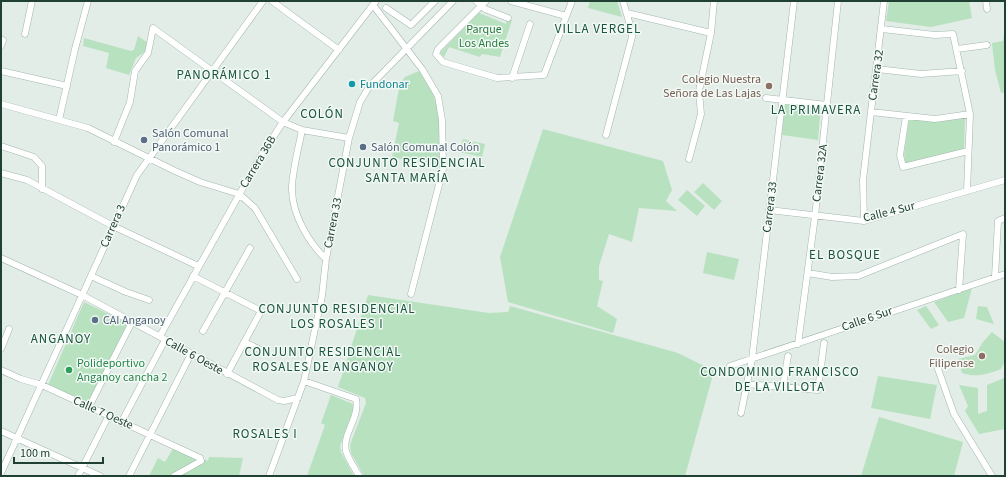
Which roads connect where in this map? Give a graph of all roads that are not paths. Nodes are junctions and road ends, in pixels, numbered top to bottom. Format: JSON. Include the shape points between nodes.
{"nodes":[{"id":1,"x":32,"y":1,"type":"edge"},
{"id":2,"x":88,"y":1,"type":"edge"},
{"id":3,"x":262,"y":1,"type":"edge"},
{"id":4,"x":272,"y":1,"type":"edge"},
{"id":5,"x":435,"y":1,"type":"edge"},
{"id":6,"x":453,"y":1,"type":"edge"},
{"id":7,"x":476,"y":1,"type":"edge"},
{"id":8,"x":511,"y":1,"type":"edge"},
{"id":9,"x":572,"y":1,"type":"edge"},
{"id":10,"x":623,"y":1,"type":"edge"},
{"id":11,"x":714,"y":1,"type":"edge"},
{"id":12,"x":794,"y":1,"type":"edge"},
{"id":13,"x":838,"y":1,"type":"edge"},
{"id":14,"x":884,"y":1,"type":"edge"},
{"id":15,"x":986,"y":1,"type":"edge"},
{"id":16,"x":374,"y":3,"type":"edge"},
{"id":17,"x":484,"y":4,"type":"edge"},
{"id":18,"x":386,"y":8,"type":"dead end"},
{"id":19,"x":987,"y":9,"type":"dead end"},
{"id":20,"x":627,"y":13,"type":"junction"},
{"id":21,"x":566,"y":16,"type":"junction"},
{"id":22,"x":508,"y":18,"type":"dead end"},
{"id":23,"x":530,"y":24,"type":"dead end"},
{"id":24,"x":882,"y":29,"type":"junction"},
{"id":25,"x":711,"y":33,"type":"junction"},
{"id":26,"x":25,"y":34,"type":"dead end"},
{"id":27,"x":987,"y":45,"type":"dead end"},
{"id":28,"x":406,"y":48,"type":"junction"},
{"id":29,"x":957,"y":49,"type":"junction"},
{"id":30,"x":339,"y":50,"type":"junction"},
{"id":31,"x":877,"y":69,"type":"junction"},
{"id":32,"x":1,"y":71,"type":"edge"},
{"id":33,"x":962,"y":71,"type":"junction"},
{"id":34,"x":213,"y":72,"type":"junction"},
{"id":35,"x":512,"y":78,"type":"junction"},
{"id":36,"x":67,"y":86,"type":"junction"},
{"id":37,"x":766,"y":98,"type":"dead end"},
{"id":38,"x":782,"y":99,"type":"junction"},
{"id":39,"x":1,"y":104,"type":"edge"},
{"id":40,"x":827,"y":105,"type":"junction"},
{"id":41,"x":870,"y":112,"type":"junction"},
{"id":42,"x":970,"y":114,"type":"junction"},
{"id":43,"x":906,"y":116,"type":"junction"},
{"id":44,"x":59,"y":120,"type":"junction"},
{"id":45,"x":283,"y":122,"type":"junction"},
{"id":46,"x":302,"y":130,"type":"junction"},
{"id":47,"x":606,"y":135,"type":"dead end"},
{"id":48,"x":349,"y":138,"type":"junction"},
{"id":49,"x":114,"y":142,"type":"junction"},
{"id":50,"x":1,"y":146,"type":"edge"},
{"id":51,"x":968,"y":151,"type":"junction"},
{"id":52,"x":148,"y":158,"type":"junction"},
{"id":53,"x":689,"y":159,"type":"dead end"},
{"id":54,"x":1,"y":173,"type":"edge"},
{"id":55,"x":1005,"y":180,"type":"edge"},
{"id":56,"x":42,"y":189,"type":"junction"},
{"id":57,"x":967,"y":192,"type":"junction"},
{"id":58,"x":239,"y":194,"type":"junction"},
{"id":59,"x":769,"y":210,"type":"junction"},
{"id":60,"x":814,"y":216,"type":"junction"},
{"id":61,"x":1005,"y":218,"type":"edge"},
{"id":62,"x":864,"y":221,"type":"junction"},
{"id":63,"x":113,"y":226,"type":"junction"},
{"id":64,"x":250,"y":248,"type":"dead end"},
{"id":65,"x":3,"y":259,"type":"edge"},
{"id":66,"x":326,"y":259,"type":"junction"},
{"id":67,"x":198,"y":266,"type":"junction"},
{"id":68,"x":808,"y":273,"type":"junction"},
{"id":69,"x":1005,"y":274,"type":"edge"},
{"id":70,"x":91,"y":276,"type":"junction"},
{"id":71,"x":193,"y":276,"type":"junction"},
{"id":72,"x":995,"y":277,"type":"junction"},
{"id":73,"x":297,"y":280,"type":"dead end"},
{"id":74,"x":958,"y":290,"type":"junction"},
{"id":75,"x":225,"y":293,"type":"junction"},
{"id":76,"x":411,"y":294,"type":"dead end"},
{"id":77,"x":82,"y":295,"type":"junction"},
{"id":78,"x":149,"y":300,"type":"dead end"},
{"id":79,"x":132,"y":322,"type":"junction"},
{"id":80,"x":9,"y":329,"type":"dead end"},
{"id":81,"x":203,"y":331,"type":"dead end"},
{"id":82,"x":162,"y":338,"type":"junction"},
{"id":83,"x":244,"y":342,"type":"junction"},
{"id":84,"x":824,"y":343,"type":"dead end"},
{"id":85,"x":798,"y":344,"type":"junction"},
{"id":86,"x":1,"y":349,"type":"edge"},
{"id":87,"x":263,"y":351,"type":"dead end"},
{"id":88,"x":191,"y":354,"type":"junction"},
{"id":89,"x":788,"y":356,"type":"dead end"},
{"id":90,"x":752,"y":359,"type":"junction"},
{"id":91,"x":730,"y":366,"type":"dead end"},
{"id":92,"x":938,"y":369,"type":"dead end"},
{"id":93,"x":1,"y":370,"type":"edge"},
{"id":94,"x":227,"y":374,"type":"junction"},
{"id":95,"x":304,"y":381,"type":"junction"},
{"id":96,"x":746,"y":384,"type":"junction"},
{"id":97,"x":42,"y":386,"type":"junction"},
{"id":98,"x":783,"y":386,"type":"junction"},
{"id":99,"x":298,"y":398,"type":"junction"},
{"id":100,"x":90,"y":407,"type":"junction"},
{"id":101,"x":741,"y":413,"type":"dead end"},
{"id":102,"x":108,"y":416,"type":"junction"},
{"id":103,"x":121,"y":423,"type":"junction"},
{"id":104,"x":1,"y":431,"type":"edge"},
{"id":105,"x":151,"y":434,"type":"junction"},
{"id":106,"x":19,"y":437,"type":"junction"},
{"id":107,"x":82,"y":467,"type":"junction"},
{"id":108,"x":1,"y":473,"type":"edge"},
{"id":109,"x":272,"y":475,"type":"edge"},
{"id":110,"x":78,"y":476,"type":"edge"},
{"id":111,"x":100,"y":476,"type":"edge"},
{"id":112,"x":129,"y":476,"type":"edge"},
{"id":113,"x":174,"y":476,"type":"edge"},
{"id":114,"x":359,"y":476,"type":"edge"},
{"id":115,"x":992,"y":476,"type":"edge"}],
"edges":[{"from":1,"to":26,"type":"street"},
{"from":2,"to":36,"type":"street"},
{"from":3,"to":34,"type":"street","name":"Carrera 3"},
{"from":4,"to":30,"type":"street"},
{"from":5,"to":18,"type":"street","via":[[411,25]]},
{"from":6,"to":28,"type":"street","name":"Carrera 33"},
{"from":7,"to":17,"type":"street"},
{"from":8,"to":21,"type":"street"},
{"from":9,"to":21,"type":"street"},
{"from":10,"to":20,"type":"street"},
{"from":11,"to":25,"type":"street"},
{"from":12,"to":38,"type":"street","name":"Carrera 33"},
{"from":13,"to":40,"type":"street","name":"Carrera 32A"},
{"from":14,"to":24,"type":"street","name":"Carrera 32"},
{"from":15,"to":19,"type":"street"},
{"from":16,"to":28,"type":"street"},
{"from":16,"to":30,"type":"street","name":"Carrera 36B"},
{"from":17,"to":22,"type":"street"},
{"from":17,"to":35,"type":"street","via":[[438,49],[436,54],[443,62],[497,78]]},
{"from":20,"to":25,"type":"street"},
{"from":20,"to":47,"type":"street","via":[[632,32],[630,48]]},
{"from":21,"to":35,"type":"street","via":[[544,75]]},
{"from":23,"to":35,"type":"street"},
{"from":24,"to":29,"type":"street","via":[[935,35],[953,34]]},
{"from":24,"to":31,"type":"street","name":"Carrera 32"},
{"from":25,"to":53,"type":"street","via":[[699,91],[701,114]]},
{"from":27,"to":29,"type":"street"},
{"from":28,"to":48,"type":"street","name":"Carrera 33","via":[[369,87],[360,102]]},
{"from":28,"to":76,"type":"street","via":[[438,96],[443,155],[440,184]]},
{"from":29,"to":33,"type":"street"},
{"from":30,"to":45,"type":"street","name":"Carrera 36B"},
{"from":31,"to":33,"type":"street","via":[[921,74]]},
{"from":31,"to":41,"type":"street","name":"Carrera 32"},
{"from":32,"to":36,"type":"street"},
{"from":33,"to":42,"type":"street"},
{"from":34,"to":45,"type":"street"},
{"from":34,"to":49,"type":"street","via":[[152,28],[148,53],[135,71],[130,102]]},
{"from":34,"to":52,"type":"street","name":"Carrera 3"},
{"from":36,"to":44,"type":"street"},
{"from":37,"to":38,"type":"street"},
{"from":38,"to":40,"type":"street"},
{"from":38,"to":59,"type":"street","name":"Carrera 33"},
{"from":39,"to":44,"type":"street"},
{"from":40,"to":60,"type":"street","name":"Carrera 32A"},
{"from":41,"to":43,"type":"street"},
{"from":41,"to":62,"type":"street","name":"Carrera 32","via":[[863,180]]},
{"from":42,"to":43,"type":"street","via":[[935,119]]},
{"from":42,"to":51,"type":"street"},
{"from":43,"to":51,"type":"street","via":[[900,154],[903,167]]},
{"from":44,"to":49,"type":"street","via":[[88,128]]},
{"from":45,"to":46,"type":"street"},
{"from":45,"to":58,"type":"street","name":"Carrera 36B"},
{"from":46,"to":48,"type":"street"},
{"from":46,"to":66,"type":"street","via":[[292,191],[296,211],[308,237]]},
{"from":48,"to":66,"type":"street","name":"Carrera 33"},
{"from":49,"to":52,"type":"street"},
{"from":50,"to":56,"type":"street","via":[[34,157],[42,166]]},
{"from":51,"to":57,"type":"street"},
{"from":52,"to":58,"type":"street","via":[[200,182]]},
{"from":52,"to":63,"type":"street","name":"Carrera 3","via":[[137,175]]},
{"from":54,"to":56,"type":"street","via":[[27,180]]},
{"from":55,"to":57,"type":"street","name":"Calle 4 Sur"},
{"from":56,"to":63,"type":"street"},
{"from":57,"to":62,"type":"street","name":"Calle 4 Sur"},
{"from":58,"to":67,"type":"street","name":"Carrera 36B"},
{"from":58,"to":73,"type":"street","via":[[255,208]]},
{"from":59,"to":60,"type":"street","name":"Calle 4 Sur"},
{"from":59,"to":90,"type":"street","name":"Carrera 33"},
{"from":60,"to":62,"type":"street","name":"Calle 4 Sur"},
{"from":60,"to":68,"type":"street","name":"Carrera 32A"},
{"from":61,"to":72,"type":"street","via":[[998,221]]},
{"from":63,"to":67,"type":"street"},
{"from":63,"to":70,"type":"street","name":"Carrera 3"},
{"from":64,"to":75,"type":"street"},
{"from":65,"to":77,"type":"street","name":"Calle 6 Oeste"},
{"from":66,"to":95,"type":"street","name":"Carrera 33","via":[[322,296]]},
{"from":67,"to":71,"type":"street","name":"Carrera 36B"},
{"from":68,"to":74,"type":"street","via":[[832,277],[858,276],[963,234]]},
{"from":68,"to":85,"type":"street","name":"Carrera 32A"},
{"from":69,"to":72,"type":"street","name":"Calle 6 Sur"},
{"from":70,"to":77,"type":"street","name":"Carrera 3"},
{"from":70,"to":78,"type":"street"},
{"from":71,"to":75,"type":"street"},
{"from":71,"to":82,"type":"street","name":"Carrera 36B"},
{"from":72,"to":74,"type":"street","name":"Calle 6 Sur"},
{"from":74,"to":85,"type":"street","name":"Calle 6 Sur"},
{"from":75,"to":81,"type":"street"},
{"from":75,"to":83,"type":"street","via":[[261,310]]},
{"from":77,"to":79,"type":"street","name":"Calle 6 Oeste"},
{"from":77,"to":97,"type":"street","name":"Carrera 3"},
{"from":79,"to":82,"type":"street","name":"Calle 6 Oeste"},
{"from":79,"to":100,"type":"street"},
{"from":80,"to":86,"type":"street"},
{"from":82,"to":88,"type":"street","name":"Calle 6 Oeste"},
{"from":82,"to":103,"type":"street","name":"Carrera 36B"},
{"from":83,"to":87,"type":"street"},
{"from":83,"to":94,"type":"street"},
{"from":84,"to":98,"type":"street","via":[[818,390]]},
{"from":85,"to":90,"type":"street","name":"Calle 6 Sur"},
{"from":88,"to":94,"type":"street","name":"Calle 6 Oeste"},
{"from":88,"to":105,"type":"street"},
{"from":89,"to":98,"type":"street"},
{"from":90,"to":91,"type":"street","name":"Calle 6 Sur"},
{"from":90,"to":96,"type":"street","name":"Carrera 33"},
{"from":92,"to":115,"type":"street","via":[[954,414]]},
{"from":93,"to":97,"type":"street","name":"Calle 7 Oeste"},
{"from":94,"to":99,"type":"street","name":"Calle 6 Oeste","via":[[278,400]]},
{"from":95,"to":99,"type":"street","name":"Carrera 33"},
{"from":95,"to":114,"type":"street","via":[[356,399],[358,408],[346,443],[346,451]]},
{"from":96,"to":98,"type":"street"},
{"from":96,"to":101,"type":"street","name":"Carrera 33"},
{"from":97,"to":100,"type":"street","name":"Calle 7 Oeste"},
{"from":97,"to":106,"type":"street","name":"Carrera 3"},
{"from":99,"to":109,"type":"street","name":"Carrera 33"},
{"from":100,"to":102,"type":"street","name":"Calle 7 Oeste"},
{"from":102,"to":103,"type":"street","name":"Calle 7 Oeste"},
{"from":102,"to":107,"type":"street"},
{"from":103,"to":105,"type":"street","name":"Calle 7 Oeste"},
{"from":104,"to":106,"type":"street"},
{"from":105,"to":112,"type":"street"},
{"from":105,"to":113,"type":"street","name":"Calle 7 Oeste","via":[[198,456],[201,461]]},
{"from":106,"to":107,"type":"street"},
{"from":106,"to":108,"type":"street","name":"Carrera 3"},
{"from":107,"to":110,"type":"street"},
{"from":107,"to":111,"type":"street"}]}
